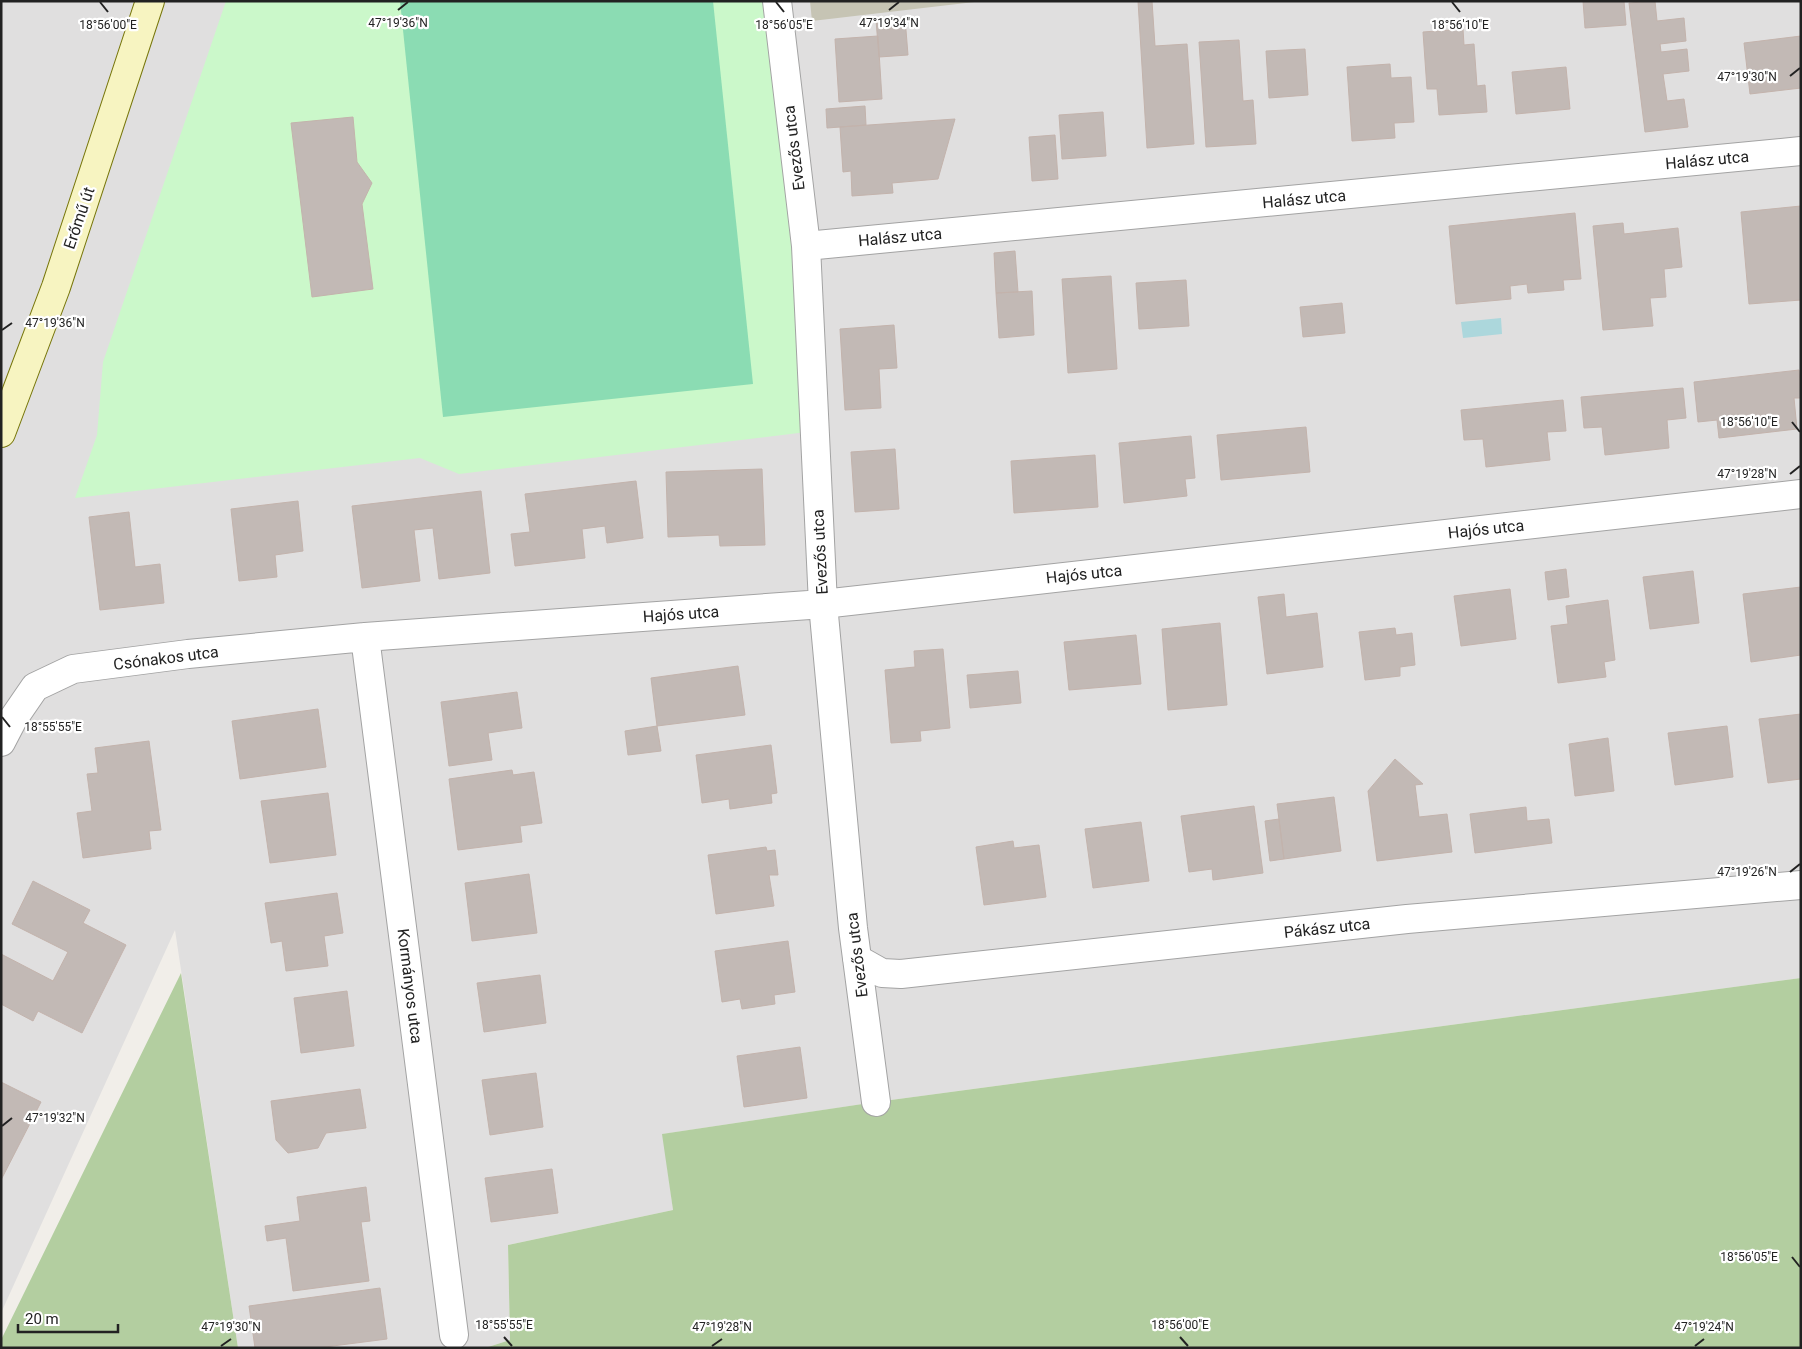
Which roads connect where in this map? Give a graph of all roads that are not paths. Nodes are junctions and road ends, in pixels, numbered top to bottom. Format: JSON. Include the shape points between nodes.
{"nodes":[{"id":1,"x":150,"y":1,"type":"edge"},
{"id":2,"x":777,"y":1,"type":"edge"},
{"id":3,"x":1801,"y":152,"type":"edge"},
{"id":4,"x":806,"y":246,"type":"junction"},
{"id":5,"x":1,"y":433,"type":"edge"},
{"id":6,"x":1801,"y":494,"type":"edge"},
{"id":7,"x":823,"y":604,"type":"junction"},
{"id":8,"x":365,"y":637,"type":"junction"},
{"id":9,"x":1,"y":742,"type":"edge"},
{"id":10,"x":1801,"y":885,"type":"edge"},
{"id":11,"x":856,"y":959,"type":"junction"},
{"id":12,"x":876,"y":1102,"type":"dead end"},
{"id":13,"x":454,"y":1334,"type":"dead end"}],
"edges":[{"from":1,"to":5,"type":"street","name":"Erőmű út","via":[[56,286]]},
{"from":2,"to":4,"type":"street","name":"Evezős utca"},
{"from":3,"to":4,"type":"street","name":"Halász utca"},
{"from":4,"to":7,"type":"street","name":"Evezős utca"},
{"from":6,"to":7,"type":"street","name":"Hajós utca"},
{"from":7,"to":8,"type":"street","name":"Hajós utca"},
{"from":7,"to":11,"type":"street","name":"Evezős utca"},
{"from":8,"to":9,"type":"street","name":"Csónakos utca","via":[[73,669],[35,687]]},
{"from":8,"to":13,"type":"street","name":"Kormányos utca"},
{"from":10,"to":11,"type":"street","name":"Pákász utca","via":[[1407,920],[901,974],[882,973]]},
{"from":11,"to":12,"type":"street","name":"Evezős utca"}]}
